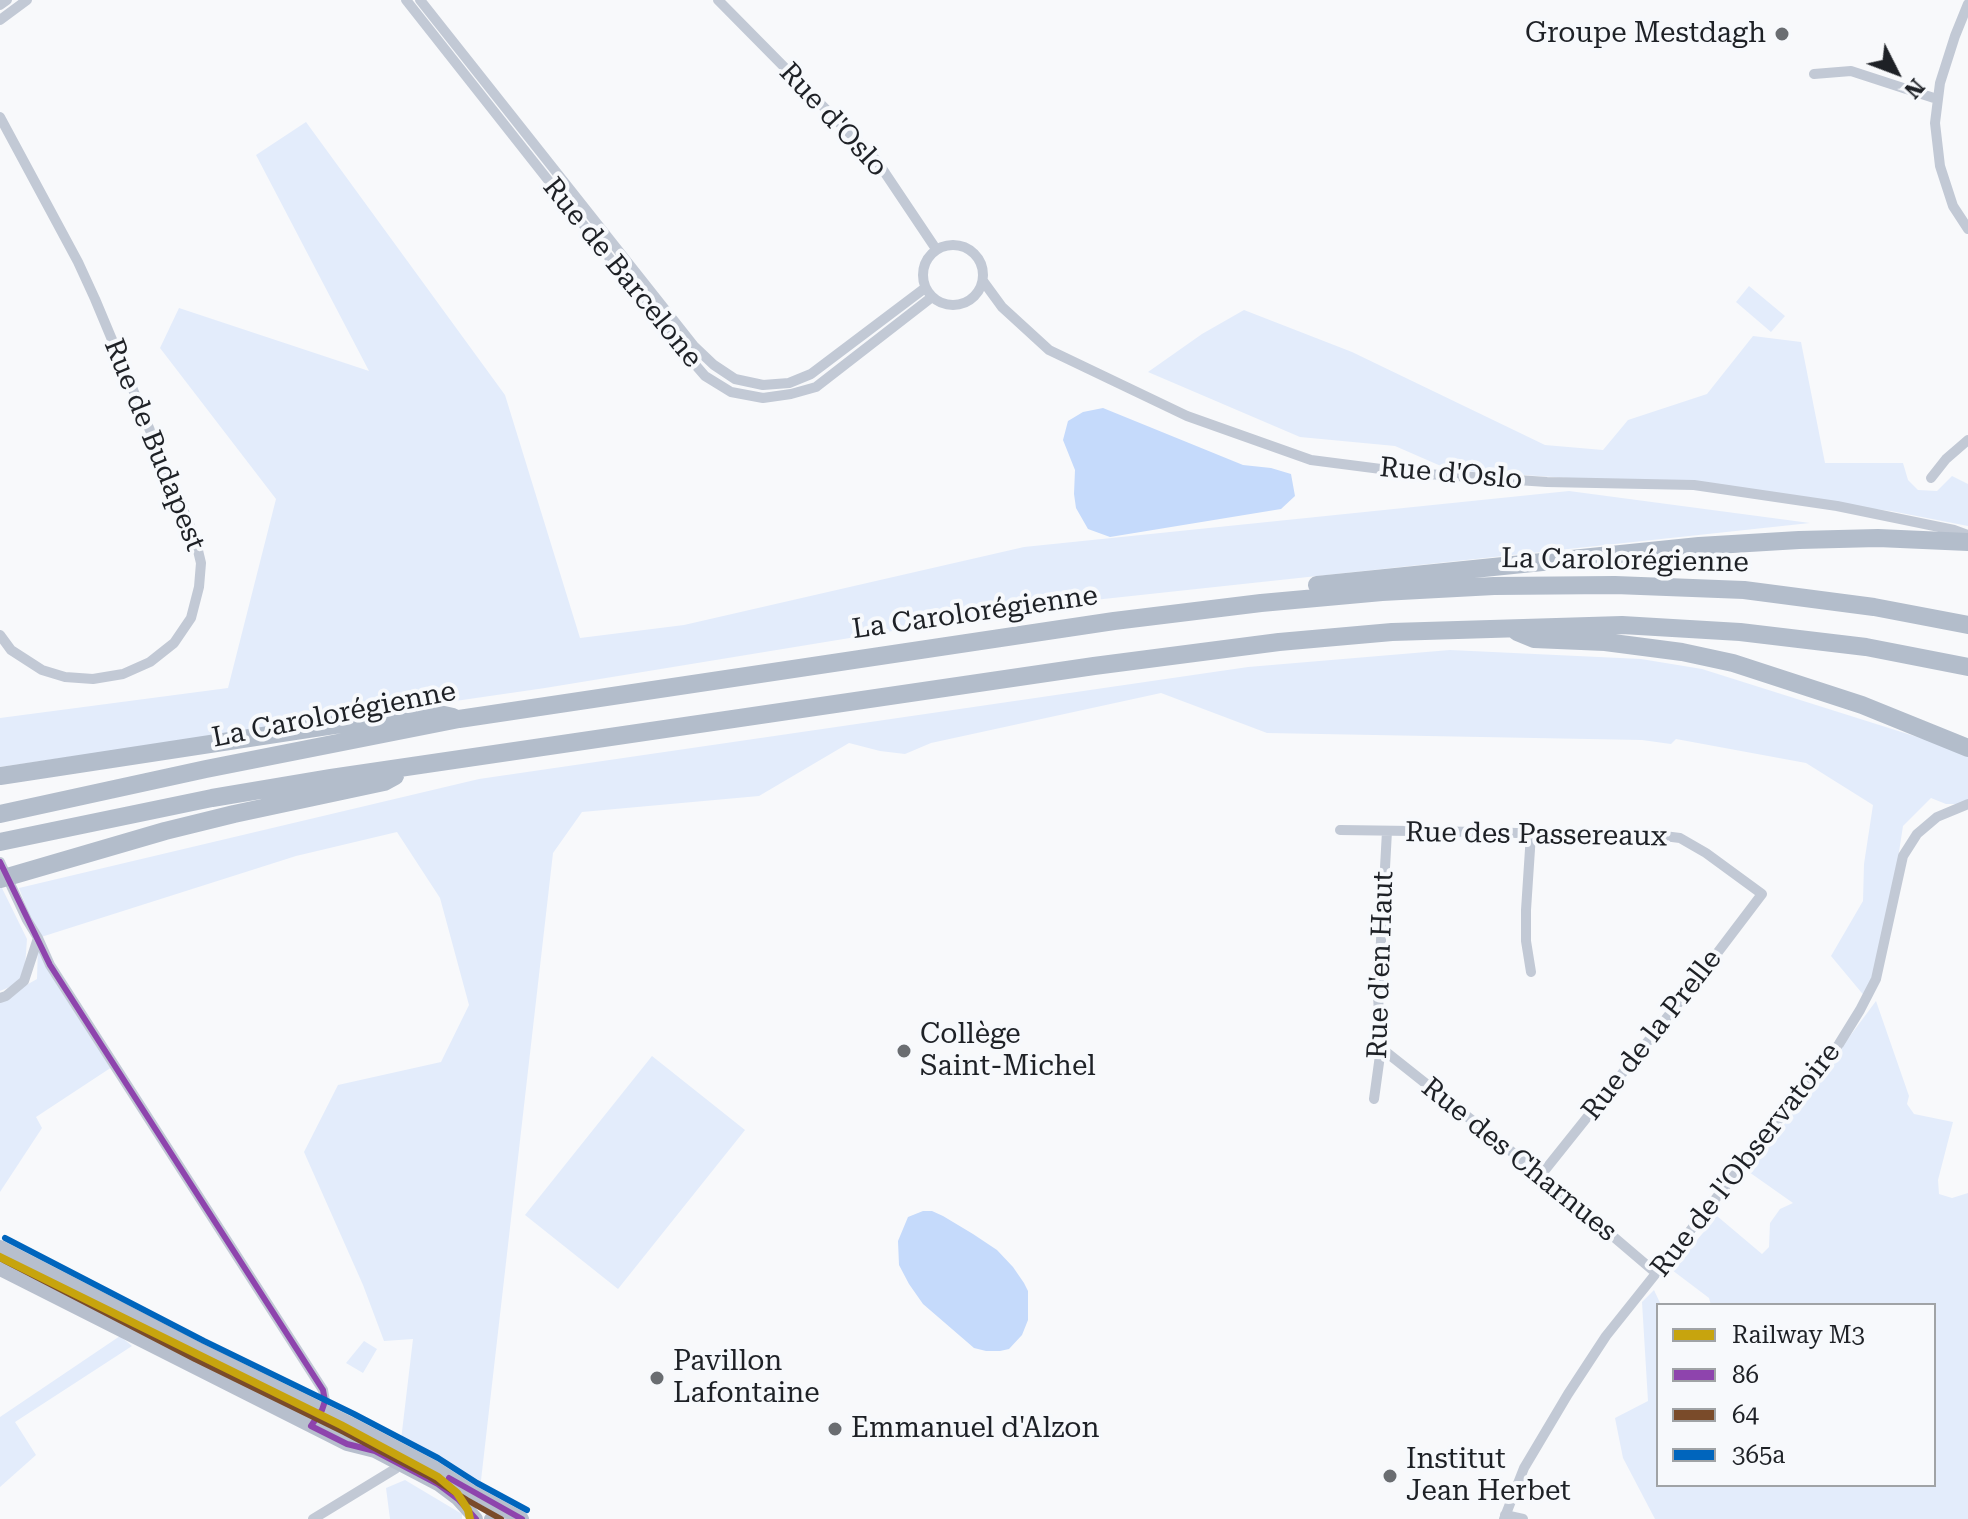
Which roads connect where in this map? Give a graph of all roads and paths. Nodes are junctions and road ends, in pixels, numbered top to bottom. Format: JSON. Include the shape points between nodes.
{"nodes":[{"id":1,"x":7,"y":0,"type":"edge"},
{"id":2,"x":27,"y":0,"type":"edge"},
{"id":3,"x":406,"y":0,"type":"edge"},
{"id":4,"x":420,"y":0,"type":"edge"},
{"id":5,"x":718,"y":0,"type":"edge"},
{"id":6,"x":1968,"y":4,"type":"edge"},
{"id":7,"x":0,"y":5,"type":"edge"},
{"id":8,"x":0,"y":20,"type":"edge"},
{"id":9,"x":1814,"y":74,"type":"dead end"},
{"id":10,"x":1937,"y":99,"type":"junction"},
{"id":11,"x":0,"y":117,"type":"edge"},
{"id":12,"x":1968,"y":229,"type":"edge"},
{"id":13,"x":936,"y":249,"type":"junction"},
{"id":14,"x":983,"y":281,"type":"junction"},
{"id":15,"x":929,"y":293,"type":"junction"},
{"id":16,"x":1968,"y":440,"type":"edge"},
{"id":17,"x":1931,"y":478,"type":"dead end"},
{"id":18,"x":1968,"y":535,"type":"edge"},
{"id":19,"x":1968,"y":542,"type":"edge"},
{"id":20,"x":1261,"y":603,"type":"junction"},
{"id":21,"x":1968,"y":625,"type":"edge"},
{"id":22,"x":1507,"y":627,"type":"junction"},
{"id":23,"x":0,"y":635,"type":"edge"},
{"id":24,"x":1968,"y":667,"type":"edge"},
{"id":25,"x":459,"y":719,"type":"junction"},
{"id":26,"x":1968,"y":748,"type":"edge"},
{"id":27,"x":415,"y":765,"type":"junction"},
{"id":28,"x":0,"y":776,"type":"edge"},
{"id":29,"x":1968,"y":804,"type":"edge"},
{"id":30,"x":0,"y":814,"type":"edge"},
{"id":31,"x":1340,"y":830,"type":"dead end"},
{"id":32,"x":1387,"y":831,"type":"junction"},
{"id":33,"x":1531,"y":834,"type":"junction"},
{"id":34,"x":0,"y":842,"type":"edge"},
{"id":35,"x":0,"y":862,"type":"edge"},
{"id":36,"x":0,"y":879,"type":"edge"},
{"id":37,"x":1762,"y":894,"type":"joint"},
{"id":38,"x":38,"y":938,"type":"junction"},
{"id":39,"x":1531,"y":972,"type":"dead end"},
{"id":40,"x":0,"y":998,"type":"edge"},
{"id":41,"x":1381,"y":1048,"type":"junction"},
{"id":42,"x":1374,"y":1099,"type":"dead end"},
{"id":43,"x":1541,"y":1175,"type":"junction"},
{"id":44,"x":0,"y":1247,"type":"edge"},
{"id":45,"x":0,"y":1269,"type":"edge"},
{"id":46,"x":1656,"y":1273,"type":"junction"},
{"id":47,"x":322,"y":1410,"type":"junction"},
{"id":48,"x":311,"y":1426,"type":"junction"},
{"id":49,"x":402,"y":1459,"type":"junction"},
{"id":50,"x":450,"y":1491,"type":"junction"},
{"id":51,"x":504,"y":1517,"type":"edge"},
{"id":52,"x":1505,"y":1517,"type":"edge"},
{"id":53,"x":313,"y":1519,"type":"edge"},
{"id":54,"x":476,"y":1519,"type":"edge"},
{"id":55,"x":1523,"y":1519,"type":"edge"}],
"edges":[{"from":1,"to":7,"type":"street"},
{"from":2,"to":8,"type":"street"},
{"from":3,"to":15,"type":"street","name":"Rue de Barcelone","via":[[679,346],[705,376],[731,392],[763,398],[816,387]]},
{"from":4,"to":15,"type":"street","name":"Rue de Barcelone","via":[[694,346],[735,379],[763,385],[811,374]]},
{"from":5,"to":13,"type":"street","name":"Rue d'Oslo","via":[[877,161]]},
{"from":6,"to":10,"type":"street"},
{"from":9,"to":10,"type":"street","via":[[1851,71]]},
{"from":10,"to":12,"type":"street","via":[[1940,166],[1953,206]]},
{"from":11,"to":23,"type":"street","name":"Rue de Budapest","via":[[95,299],[201,563],[191,618],[174,643],[123,674],[93,679],[42,670],[11,650]]},
{"from":13,"to":14,"type":"street","via":[[966,246],[981,261]]},
{"from":13,"to":15,"type":"street","via":[[923,267]]},
{"from":14,"to":15,"type":"street","via":[[963,304],[941,303]]},
{"from":14,"to":18,"type":"street","name":"Rue d'Oslo","via":[[1002,307],[1049,350],[1187,416],[1311,460],[1547,482],[1694,485],[1837,506]]},
{"from":16,"to":17,"type":"street"},
{"from":19,"to":20,"type":"highway","via":[[1878,538],[1699,546],[1299,587]]},
{"from":20,"to":21,"type":"highway","name":"La Carolorégienne","via":[[1480,586],[1615,585],[1744,590]]},
{"from":20,"to":25,"type":"highway","name":"La Carolorégienne"},
{"from":22,"to":24,"type":"highway","via":[[1622,625],[1740,632],[1866,647]]},
{"from":22,"to":26,"type":"highway","via":[[1534,639],[1605,642],[1733,663],[1862,705]]},
{"from":22,"to":27,"type":"highway","via":[[1232,648]]},
{"from":25,"to":28,"type":"highway","via":[[426,711]]},
{"from":25,"to":30,"type":"highway","name":"La Carolorégienne"},
{"from":27,"to":34,"type":"highway","via":[[212,798]]},
{"from":27,"to":36,"type":"highway","via":[[384,782],[165,831]]},
{"from":29,"to":46,"type":"street","name":"Rue de l'Observatoire","via":[[1937,817],[1917,834],[1903,856],[1876,979],[1860,1010],[1839,1044]]},
{"from":31,"to":32,"type":"street","name":"Rue des Passereaux"},
{"from":32,"to":33,"type":"street","name":"Rue des Passereaux"},
{"from":32,"to":41,"type":"street","name":"Rue d'en Haut","via":[[1378,996]]},
{"from":33,"to":37,"type":"street","name":"Rue des Passereaux","via":[[1680,838]]},
{"from":33,"to":39,"type":"street","via":[[1526,941]]},
{"from":35,"to":38,"type":"street"},
{"from":37,"to":43,"type":"street","name":"Rue de la Prelle"},
{"from":38,"to":40,"type":"street","via":[[24,981]]},
{"from":38,"to":47,"type":"street","via":[[50,965],[323,1390]]},
{"from":41,"to":42,"type":"street","name":"Rue d'en Haut"},
{"from":41,"to":43,"type":"street","name":"Rue des Charnues"},
{"from":43,"to":46,"type":"street","name":"Rue des Charnues"},
{"from":44,"to":47,"type":"main road"},
{"from":45,"to":48,"type":"main road"},
{"from":46,"to":52,"type":"street","name":"Rue de l'Observatoire","via":[[1568,1394],[1524,1468]]},
{"from":47,"to":48,"type":"street"},
{"from":47,"to":49,"type":"main road"},
{"from":48,"to":49,"type":"main road","via":[[347,1444]]},
{"from":49,"to":50,"type":"main road"},
{"from":49,"to":51,"type":"main road","via":[[433,1467]]},
{"from":49,"to":53,"type":"street","via":[[395,1469]]},
{"from":50,"to":51,"type":"main road"},
{"from":50,"to":54,"type":"main road"},
{"from":52,"to":55,"type":"street"}]}
